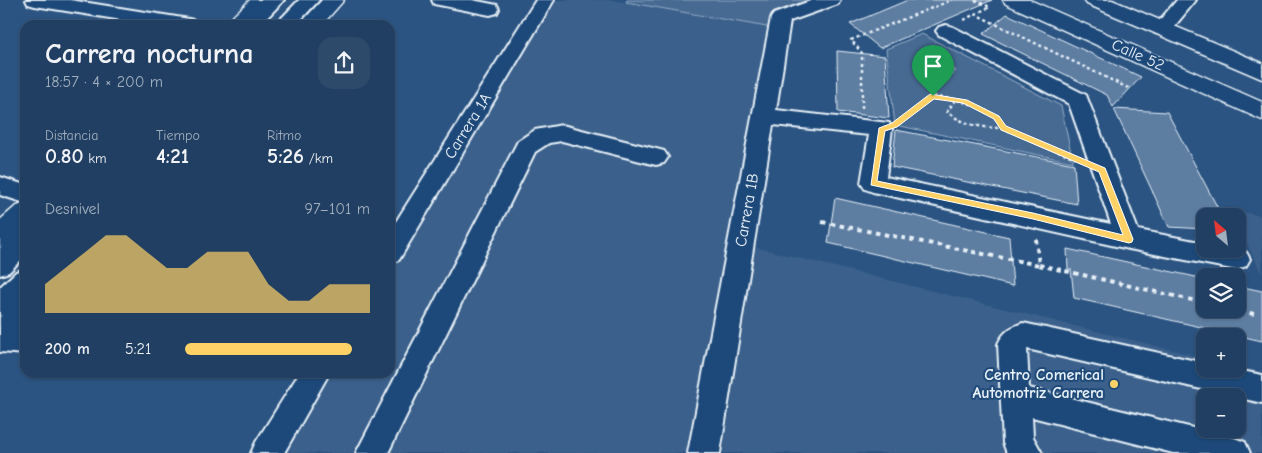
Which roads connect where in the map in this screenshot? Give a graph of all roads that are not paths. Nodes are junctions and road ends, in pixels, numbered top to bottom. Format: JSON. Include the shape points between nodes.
{"nodes":[{"id":1,"x":35,"y":0,"type":"edge"},
{"id":2,"x":262,"y":0,"type":"edge"},
{"id":3,"x":275,"y":0,"type":"edge"},
{"id":4,"x":310,"y":0,"type":"edge"},
{"id":5,"x":334,"y":0,"type":"edge"},
{"id":6,"x":441,"y":0,"type":"edge"},
{"id":7,"x":545,"y":0,"type":"edge"},
{"id":8,"x":831,"y":0,"type":"edge"},
{"id":9,"x":1013,"y":0,"type":"edge"},
{"id":10,"x":1094,"y":0,"type":"edge"},
{"id":11,"x":1187,"y":0,"type":"edge"},
{"id":12,"x":118,"y":6,"type":"edge"},
{"id":13,"x":490,"y":8,"type":"dead end"},
{"id":14,"x":170,"y":20,"type":"edge"},
{"id":15,"x":240,"y":20,"type":"edge"},
{"id":16,"x":254,"y":20,"type":"edge"},
{"id":17,"x":290,"y":20,"type":"edge"},
{"id":18,"x":315,"y":20,"type":"edge"},
{"id":19,"x":1162,"y":29,"type":"junction"},
{"id":20,"x":946,"y":31,"type":"road end"},
{"id":21,"x":1262,"y":72,"type":"edge"},
{"id":22,"x":1262,"y":112,"type":"edge"},
{"id":23,"x":763,"y":116,"type":"junction"},
{"id":24,"x":656,"y":157,"type":"dead end"},
{"id":25,"x":0,"y":186,"type":"edge"},
{"id":26,"x":20,"y":192,"type":"edge"},
{"id":27,"x":20,"y":218,"type":"edge"},
{"id":28,"x":0,"y":236,"type":"edge"},
{"id":29,"x":1129,"y":239,"type":"junction"},
{"id":30,"x":20,"y":245,"type":"edge"},
{"id":31,"x":395,"y":245,"type":"edge"},
{"id":32,"x":1237,"y":259,"type":"dead end"},
{"id":33,"x":0,"y":264,"type":"edge"},
{"id":34,"x":20,"y":285,"type":"edge"},
{"id":35,"x":0,"y":304,"type":"edge"},
{"id":36,"x":20,"y":318,"type":"edge"},
{"id":37,"x":0,"y":338,"type":"edge"},
{"id":38,"x":20,"y":340,"type":"edge"},
{"id":39,"x":312,"y":378,"type":"edge"},
{"id":40,"x":1262,"y":389,"type":"edge"},
{"id":41,"x":1016,"y":399,"type":"junction"},
{"id":42,"x":267,"y":453,"type":"edge"},
{"id":43,"x":372,"y":453,"type":"edge"},
{"id":44,"x":704,"y":453,"type":"edge"},
{"id":45,"x":1026,"y":453,"type":"edge"},
{"id":46,"x":1234,"y":453,"type":"edge"}],
"edges":[{"from":1,"to":12,"type":"street"},
{"from":2,"to":15,"type":"main road"},
{"from":3,"to":16,"type":"street"},
{"from":4,"to":17,"type":"street"},
{"from":5,"to":18,"type":"main road"},
{"from":6,"to":13,"type":"street"},
{"from":7,"to":31,"type":"street","name":"Carrera 1A"},
{"from":8,"to":23,"type":"street","name":"Carrera 1B","via":[[781,18]]},
{"from":9,"to":22,"type":"main road","name":"Calle 52"},
{"from":10,"to":19,"type":"main road","name":"Calle 52"},
{"from":11,"to":19,"type":"street"},
{"from":12,"to":14,"type":"street"},
{"from":19,"to":21,"type":"main road","name":"Calle 52"},
{"from":20,"to":29,"type":"street","via":[[1078,100]]},
{"from":23,"to":29,"type":"street","via":[[872,128],[873,183]]},
{"from":23,"to":44,"type":"street","name":"Carrera 1B"},
{"from":24,"to":43,"type":"street","via":[[562,133],[543,136],[526,146]]},
{"from":25,"to":26,"type":"street"},
{"from":27,"to":28,"type":"main road"},
{"from":29,"to":32,"type":"street"},
{"from":30,"to":33,"type":"street"},
{"from":34,"to":35,"type":"street"},
{"from":36,"to":37,"type":"main road"},
{"from":37,"to":38,"type":"street"},
{"from":39,"to":42,"type":"street"},
{"from":40,"to":41,"type":"street","via":[[1023,335],[1012,344]]},
{"from":41,"to":45,"type":"street","via":[[1018,443]]},
{"from":41,"to":46,"type":"street"}]}
